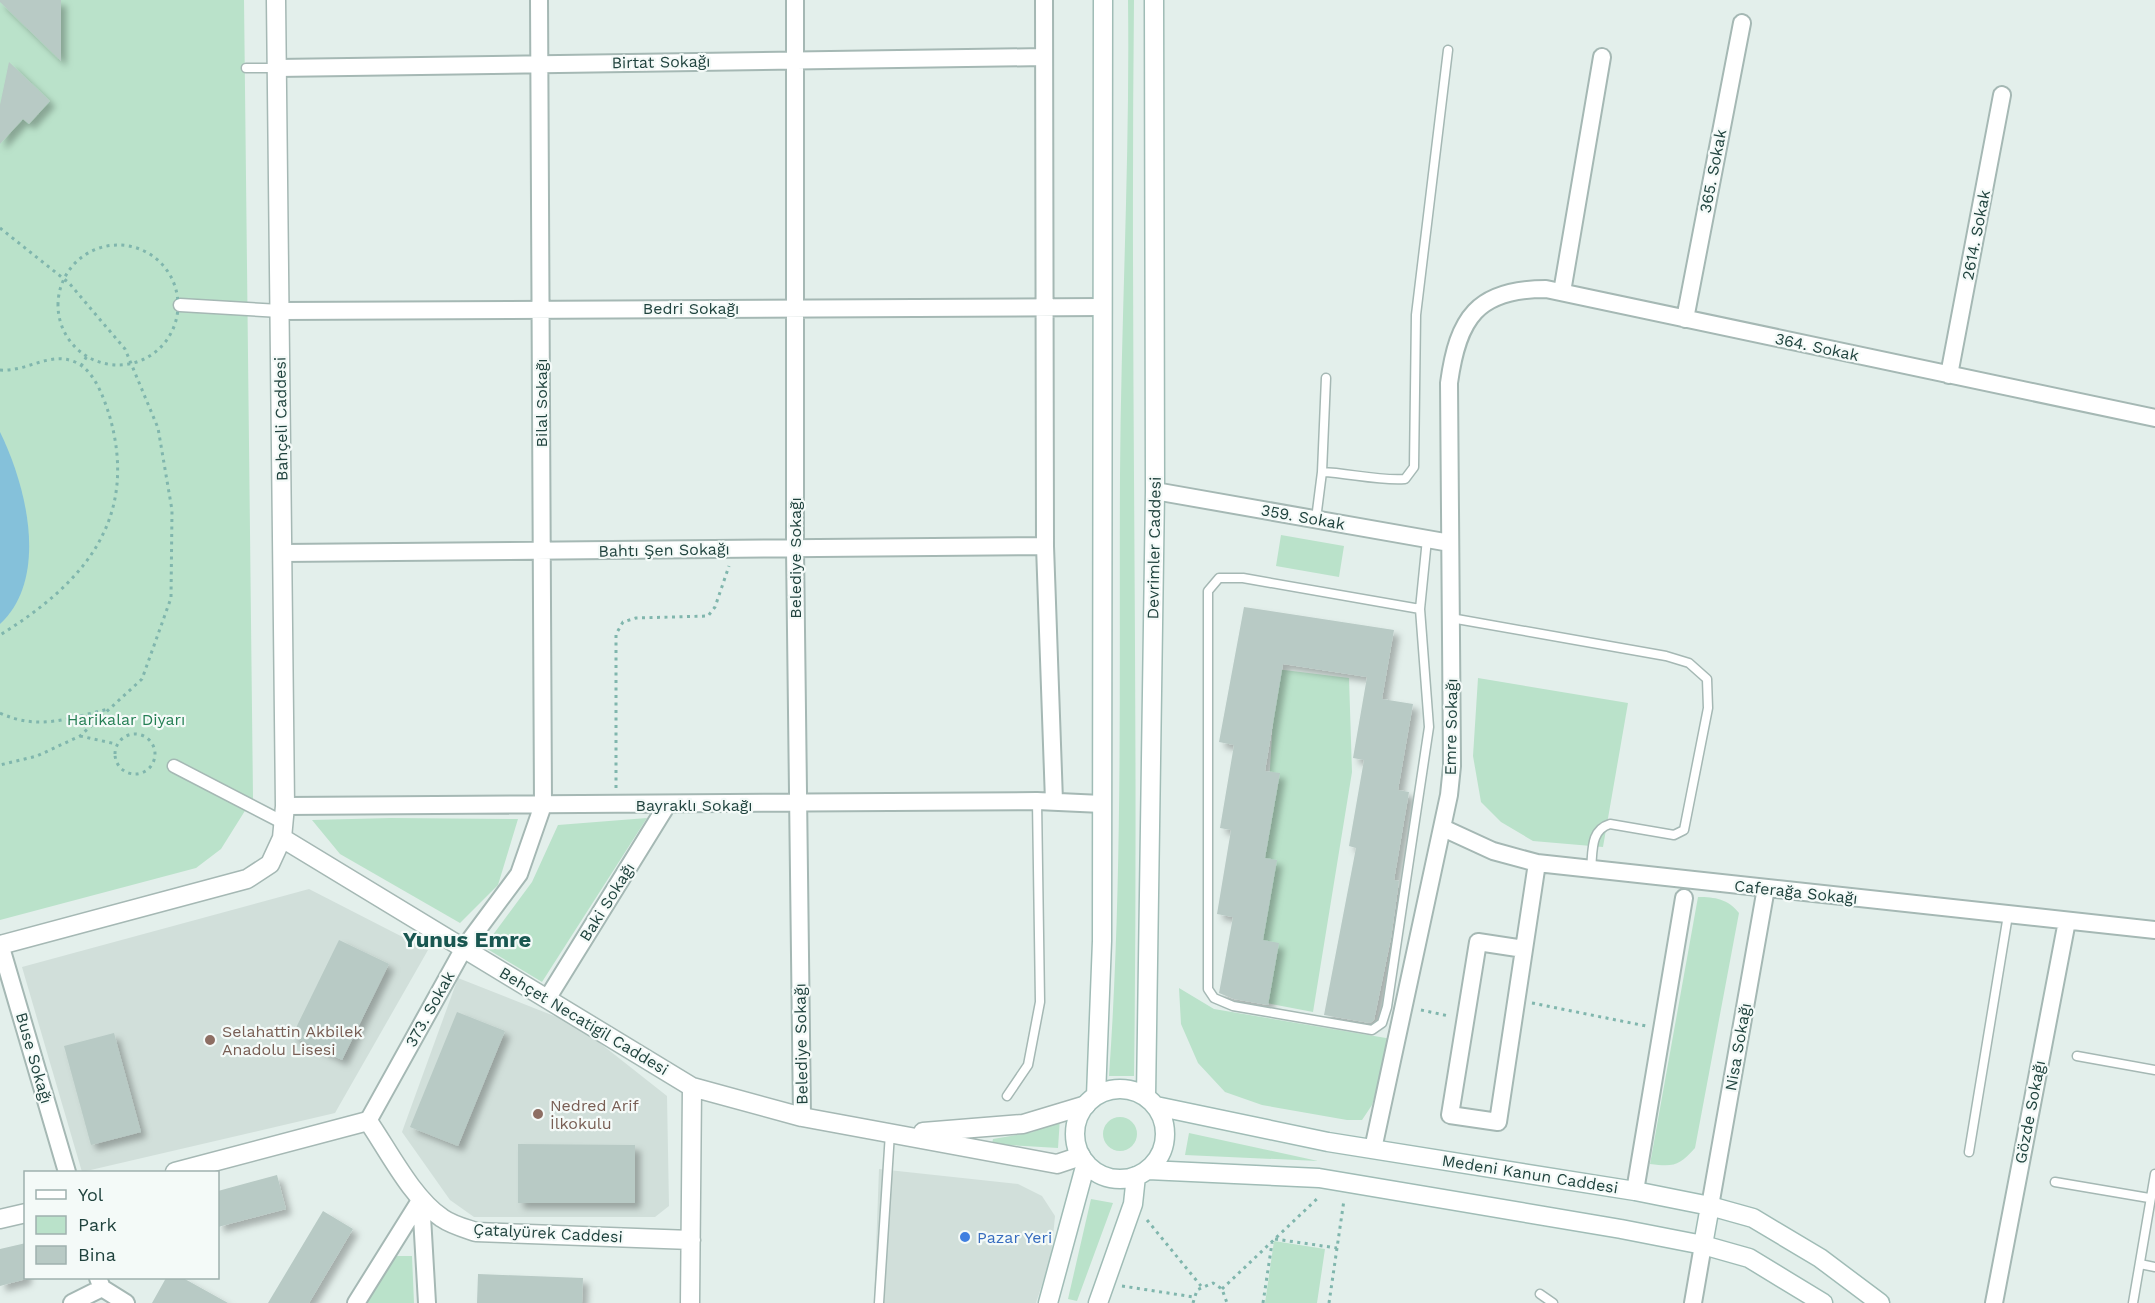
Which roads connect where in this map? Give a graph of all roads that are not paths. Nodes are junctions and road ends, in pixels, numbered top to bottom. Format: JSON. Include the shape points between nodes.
{"nodes":[{"id":1,"x":276,"y":0,"type":"edge"},
{"id":2,"x":539,"y":0,"type":"edge"},
{"id":3,"x":795,"y":0,"type":"edge"},
{"id":4,"x":1044,"y":0,"type":"edge"},
{"id":5,"x":1103,"y":0,"type":"edge"},
{"id":6,"x":1154,"y":0,"type":"edge"},
{"id":7,"x":1742,"y":23,"type":"dead end"},
{"id":8,"x":1448,"y":51,"type":"dead end"},
{"id":9,"x":1044,"y":57,"type":"junction"},
{"id":10,"x":1602,"y":57,"type":"dead end"},
{"id":11,"x":795,"y":60,"type":"junction"},
{"id":12,"x":540,"y":64,"type":"junction"},
{"id":13,"x":246,"y":68,"type":"dead end"},
{"id":14,"x":277,"y":68,"type":"junction"},
{"id":15,"x":2002,"y":95,"type":"dead end"},
{"id":16,"x":1562,"y":292,"type":"junction"},
{"id":17,"x":180,"y":305,"type":"road end"},
{"id":18,"x":1481,"y":305,"type":"joint"},
{"id":19,"x":1045,"y":306,"type":"junction"},
{"id":20,"x":1102,"y":307,"type":"junction"},
{"id":21,"x":795,"y":308,"type":"junction"},
{"id":22,"x":541,"y":309,"type":"junction"},
{"id":23,"x":280,"y":311,"type":"junction"},
{"id":24,"x":1685,"y":319,"type":"junction"},
{"id":25,"x":1949,"y":375,"type":"junction"},
{"id":26,"x":1326,"y":378,"type":"dead end"},
{"id":27,"x":2155,"y":418,"type":"edge"},
{"id":28,"x":1322,"y":472,"type":"junction"},
{"id":29,"x":1155,"y":491,"type":"junction"},
{"id":30,"x":1316,"y":519,"type":"junction"},
{"id":31,"x":1428,"y":539,"type":"junction"},
{"id":32,"x":1450,"y":543,"type":"junction"},
{"id":33,"x":1045,"y":546,"type":"junction"},
{"id":34,"x":795,"y":549,"type":"junction"},
{"id":35,"x":542,"y":552,"type":"junction"},
{"id":36,"x":282,"y":554,"type":"junction"},
{"id":37,"x":1420,"y":609,"type":"junction"},
{"id":38,"x":1451,"y":618,"type":"junction"},
{"id":39,"x":174,"y":766,"type":"dead end"},
{"id":40,"x":1037,"y":801,"type":"junction"},
{"id":41,"x":1054,"y":801,"type":"junction"},
{"id":42,"x":1102,"y":804,"type":"junction"},
{"id":43,"x":543,"y":805,"type":"junction"},
{"id":44,"x":667,"y":805,"type":"junction"},
{"id":45,"x":797,"y":805,"type":"junction"},
{"id":46,"x":284,"y":822,"type":"junction"},
{"id":47,"x":1443,"y":828,"type":"junction"},
{"id":48,"x":1537,"y":863,"type":"junction"},
{"id":49,"x":1591,"y":869,"type":"junction"},
{"id":50,"x":1766,"y":888,"type":"junction"},
{"id":51,"x":1684,"y":898,"type":"dead end"},
{"id":52,"x":2008,"y":915,"type":"junction"},
{"id":53,"x":2067,"y":921,"type":"junction"},
{"id":54,"x":2155,"y":930,"type":"edge"},
{"id":55,"x":0,"y":944,"type":"edge"},
{"id":56,"x":464,"y":948,"type":"junction"},
{"id":57,"x":1524,"y":949,"type":"junction"},
{"id":58,"x":547,"y":999,"type":"junction"},
{"id":59,"x":2077,"y":1056,"type":"dead end"},
{"id":60,"x":2155,"y":1070,"type":"edge"},
{"id":61,"x":692,"y":1087,"type":"junction"},
{"id":62,"x":1007,"y":1096,"type":"dead end"},
{"id":63,"x":1091,"y":1100,"type":"junction"},
{"id":64,"x":1151,"y":1102,"type":"junction"},
{"id":65,"x":802,"y":1117,"type":"junction"},
{"id":66,"x":368,"y":1121,"type":"junction"},
{"id":67,"x":896,"y":1132,"type":"junction"},
{"id":68,"x":1373,"y":1149,"type":"junction"},
{"id":69,"x":1969,"y":1152,"type":"dead end"},
{"id":70,"x":1084,"y":1160,"type":"junction"},
{"id":71,"x":66,"y":1171,"type":"edge"},
{"id":72,"x":182,"y":1171,"type":"edge"},
{"id":73,"x":1142,"y":1173,"type":"junction"},
{"id":74,"x":2155,"y":1174,"type":"edge"},
{"id":75,"x":2055,"y":1182,"type":"dead end"},
{"id":76,"x":1635,"y":1191,"type":"junction"},
{"id":77,"x":2149,"y":1198,"type":"junction"},
{"id":78,"x":421,"y":1199,"type":"junction"},
{"id":79,"x":1710,"y":1206,"type":"junction"},
{"id":80,"x":24,"y":1214,"type":"edge"},
{"id":81,"x":0,"y":1220,"type":"edge"},
{"id":82,"x":691,"y":1240,"type":"junction"},
{"id":83,"x":1703,"y":1245,"type":"junction"},
{"id":84,"x":2140,"y":1264,"type":"junction"},
{"id":85,"x":2155,"y":1267,"type":"edge"},
{"id":86,"x":100,"y":1283,"type":"edge"},
{"id":87,"x":1540,"y":1294,"type":"dead end"},
{"id":88,"x":72,"y":1303,"type":"edge"},
{"id":89,"x":126,"y":1303,"type":"edge"},
{"id":90,"x":356,"y":1303,"type":"edge"},
{"id":91,"x":427,"y":1303,"type":"edge"},
{"id":92,"x":690,"y":1303,"type":"edge"},
{"id":93,"x":879,"y":1303,"type":"edge"},
{"id":94,"x":1048,"y":1303,"type":"edge"},
{"id":95,"x":1098,"y":1303,"type":"edge"},
{"id":96,"x":1553,"y":1303,"type":"edge"},
{"id":97,"x":1693,"y":1303,"type":"edge"},
{"id":98,"x":1823,"y":1303,"type":"edge"},
{"id":99,"x":1880,"y":1303,"type":"edge"},
{"id":100,"x":1994,"y":1303,"type":"edge"},
{"id":101,"x":2133,"y":1303,"type":"edge"}],
"edges":[{"from":1,"to":14,"type":"main road","name":"Bahçeli Caddesi"},
{"from":2,"to":12,"type":"street","name":"Bilal Sokağı"},
{"from":3,"to":11,"type":"street","name":"Belediye Sokağı"},
{"from":4,"to":9,"type":"street"},
{"from":5,"to":20,"type":"main road"},
{"from":6,"to":29,"type":"main road","name":"Devrimler Caddesi"},
{"from":7,"to":24,"type":"street","name":"365. Sokak"},
{"from":8,"to":28,"type":"lane","via":[[1416,315],[1414,467],[1405,479],[1390,480]]},
{"from":9,"to":11,"type":"street","name":"Birtat Sokağı"},
{"from":9,"to":19,"type":"street"},
{"from":10,"to":16,"type":"street"},
{"from":11,"to":12,"type":"street","name":"Birtat Sokağı"},
{"from":11,"to":21,"type":"street","name":"Belediye Sokağı"},
{"from":12,"to":14,"type":"street","name":"Birtat Sokağı"},
{"from":12,"to":22,"type":"street","name":"Bilal Sokağı"},
{"from":13,"to":14,"type":"lane"},
{"from":14,"to":23,"type":"main road","name":"Bahçeli Caddesi"},
{"from":15,"to":25,"type":"street","name":"2614. Sokak"},
{"from":16,"to":18,"type":"street","name":"364. Sokak","via":[[1520,289],[1495,296]]},
{"from":16,"to":24,"type":"street","name":"364. Sokak"},
{"from":17,"to":23,"type":"street"},
{"from":18,"to":32,"type":"street","name":"Emre Sokağı","via":[[1460,336],[1450,375]]},
{"from":19,"to":20,"type":"street","name":"Bedri Sokağı"},
{"from":19,"to":21,"type":"street","name":"Bedri Sokağı"},
{"from":19,"to":33,"type":"street"},
{"from":20,"to":42,"type":"main road"},
{"from":21,"to":22,"type":"street","name":"Bedri Sokağı"},
{"from":21,"to":34,"type":"street","name":"Belediye Sokağı"},
{"from":22,"to":23,"type":"street","name":"Bedri Sokağı"},
{"from":22,"to":35,"type":"street","name":"Bilal Sokağı"},
{"from":23,"to":36,"type":"main road","name":"Bahçeli Caddesi"},
{"from":24,"to":25,"type":"street","name":"364. Sokak"},
{"from":25,"to":27,"type":"street","name":"364. Sokak"},
{"from":26,"to":28,"type":"lane"},
{"from":28,"to":30,"type":"lane"},
{"from":29,"to":30,"type":"street","name":"359. Sokak"},
{"from":29,"to":64,"type":"main road","name":"Devrimler Caddesi"},
{"from":30,"to":31,"type":"street","name":"359. Sokak"},
{"from":31,"to":32,"type":"street","name":"359. Sokak"},
{"from":31,"to":37,"type":"lane"},
{"from":32,"to":38,"type":"street","name":"Emre Sokağı"},
{"from":33,"to":34,"type":"street","name":"Bahtı Şen Sokağı"},
{"from":33,"to":41,"type":"street"},
{"from":34,"to":35,"type":"street","name":"Bahtı Şen Sokağı"},
{"from":34,"to":45,"type":"street","name":"Belediye Sokağı"},
{"from":35,"to":36,"type":"street","name":"Bahtı Şen Sokağı"},
{"from":35,"to":43,"type":"street","name":"Bilal Sokağı"},
{"from":36,"to":46,"type":"main road","name":"Bahçeli Caddesi"},
{"from":37,"to":37,"type":"lane","via":[[1243,578],[1219,578],[1208,591],[1208,989],[1214,998],[1233,1006],[1372,1030],[1382,1023],[1430,728]]},
{"from":38,"to":47,"type":"street","name":"Emre Sokağı","via":[[1452,766]]},
{"from":38,"to":49,"type":"lane","via":[[1665,656],[1689,663],[1707,678],[1708,708],[1684,830],[1674,835],[1610,824],[1600,827],[1595,835]]},
{"from":39,"to":46,"type":"street"},
{"from":40,"to":41,"type":"street","name":"Bayraklı Sokağı"},
{"from":40,"to":45,"type":"street","name":"Bayraklı Sokağı"},
{"from":40,"to":62,"type":"lane","via":[[1040,1002],[1028,1065]]},
{"from":41,"to":42,"type":"street","name":"Bayraklı Sokağı"},
{"from":42,"to":63,"type":"main road","via":[[1102,941]]},
{"from":43,"to":44,"type":"street","name":"Bayraklı Sokağı"},
{"from":43,"to":46,"type":"street","name":"Bayraklı Sokağı"},
{"from":43,"to":56,"type":"street","name":"373. Sokak","via":[[519,874]]},
{"from":44,"to":45,"type":"street","name":"Bayraklı Sokağı"},
{"from":44,"to":58,"type":"street","name":"Baki Sokağı"},
{"from":45,"to":65,"type":"street","name":"Belediye Sokağı"},
{"from":46,"to":55,"type":"main road","via":[[270,864],[247,879]]},
{"from":46,"to":56,"type":"main road","name":"Behçet Necatigil Caddesi"},
{"from":47,"to":48,"type":"street","name":"Caferağa Sokağı","via":[[1493,851]]},
{"from":47,"to":68,"type":"street","name":"Emre Sokağı"},
{"from":48,"to":49,"type":"street","name":"Caferağa Sokağı"},
{"from":48,"to":57,"type":"street"},
{"from":49,"to":50,"type":"street","name":"Caferağa Sokağı"},
{"from":50,"to":52,"type":"street","name":"Caferağa Sokağı"},
{"from":50,"to":79,"type":"street","name":"Nisa Sokağı"},
{"from":51,"to":76,"type":"street"},
{"from":52,"to":53,"type":"street","name":"Caferağa Sokağı"},
{"from":52,"to":69,"type":"lane"},
{"from":53,"to":54,"type":"street","name":"Caferağa Sokağı"},
{"from":53,"to":100,"type":"street","name":"Gözde Sokağı"},
{"from":55,"to":71,"type":"street","name":"Buse Sokağı"},
{"from":56,"to":58,"type":"main road","name":"Behçet Necatigil Caddesi"},
{"from":56,"to":66,"type":"street","name":"373. Sokak"},
{"from":57,"to":57,"type":"street","via":[[1478,942],[1450,1115],[1498,1122]]},
{"from":58,"to":61,"type":"main road","name":"Behçet Necatigil Caddesi"},
{"from":59,"to":60,"type":"lane"},
{"from":61,"to":65,"type":"main road","name":"Behçet Necatigil Caddesi"},
{"from":61,"to":82,"type":"main road"},
{"from":63,"to":64,"type":"main road","via":[[1120,1089],[1133,1091]]},
{"from":63,"to":67,"type":"main road","name":"Behçet Necatigil Caddesi","via":[[1023,1124]]},
{"from":63,"to":70,"type":"main road","via":[[1076,1127],[1075,1140]]},
{"from":64,"to":68,"type":"main road","name":"Medeni Kanun Caddesi"},
{"from":64,"to":73,"type":"main road","via":[[1163,1119],[1164,1147],[1158,1159]]},
{"from":65,"to":67,"type":"main road","name":"Behçet Necatigil Caddesi"},
{"from":66,"to":72,"type":"main road"},
{"from":66,"to":78,"type":"main road","name":"Çatalyürek Caddesi"},
{"from":67,"to":70,"type":"main road","name":"Behçet Necatigil Caddesi","via":[[1057,1164]]},
{"from":67,"to":93,"type":"lane"},
{"from":68,"to":76,"type":"main road","name":"Medeni Kanun Caddesi"},
{"from":70,"to":73,"type":"main road","via":[[1108,1178],[1122,1179]]},
{"from":70,"to":94,"type":"main road"},
{"from":73,"to":83,"type":"main road","via":[[1341,1182]]},
{"from":73,"to":95,"type":"main road"},
{"from":74,"to":77,"type":"lane"},
{"from":75,"to":77,"type":"lane"},
{"from":76,"to":79,"type":"main road","name":"Medeni Kanun Caddesi"},
{"from":77,"to":84,"type":"lane"},
{"from":78,"to":82,"type":"main road","name":"Çatalyürek Caddesi","via":[[441,1218],[476,1232]]},
{"from":78,"to":90,"type":"street"},
{"from":78,"to":91,"type":"street"},
{"from":79,"to":83,"type":"main road"},
{"from":79,"to":99,"type":"main road","name":"Medeni Kanun Caddesi","via":[[1753,1218],[1820,1258]]},
{"from":80,"to":81,"type":"main road"},
{"from":82,"to":92,"type":"main road"},
{"from":83,"to":97,"type":"street"},
{"from":83,"to":98,"type":"main road","via":[[1749,1258]]},
{"from":84,"to":85,"type":"lane"},
{"from":84,"to":101,"type":"lane"},
{"from":86,"to":88,"type":"street"},
{"from":86,"to":89,"type":"street"},
{"from":87,"to":96,"type":"lane"}]}
